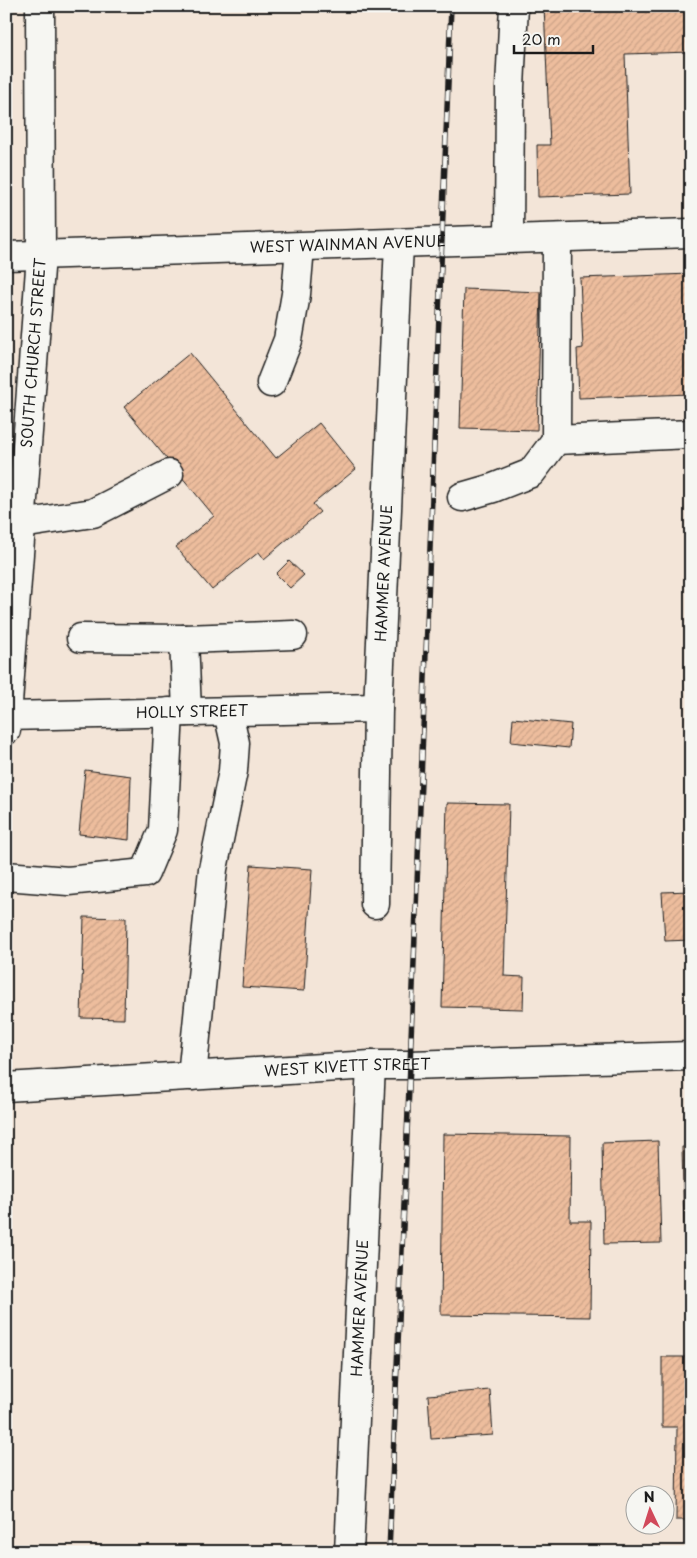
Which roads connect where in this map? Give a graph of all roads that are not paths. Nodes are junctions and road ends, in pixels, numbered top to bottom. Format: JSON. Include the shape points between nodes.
{"nodes":[{"id":1,"x":40,"y":6,"type":"edge"},
{"id":2,"x":514,"y":6,"type":"edge"},
{"id":3,"x":691,"y":233,"type":"edge"},
{"id":4,"x":558,"y":238,"type":"junction"},
{"id":5,"x":509,"y":239,"type":"junction"},
{"id":6,"x":399,"y":244,"type":"junction"},
{"id":7,"x":300,"y":247,"type":"junction"},
{"id":8,"x":42,"y":255,"type":"junction"},
{"id":9,"x":6,"y":256,"type":"edge"},
{"id":10,"x":270,"y":384,"type":"dead end"},
{"id":11,"x":691,"y":434,"type":"edge"},
{"id":12,"x":556,"y":440,"type":"junction"},
{"id":13,"x":169,"y":474,"type":"dead end"},
{"id":14,"x":462,"y":497,"type":"dead end"},
{"id":15,"x":21,"y":524,"type":"junction"},
{"id":16,"x":293,"y":636,"type":"dead end"},
{"id":17,"x":81,"y":638,"type":"dead end"},
{"id":18,"x":184,"y":639,"type":"junction"},
{"id":19,"x":378,"y":708,"type":"junction"},
{"id":20,"x":178,"y":712,"type":"junction"},
{"id":21,"x":228,"y":712,"type":"junction"},
{"id":22,"x":7,"y":721,"type":"edge"},
{"id":23,"x":6,"y":876,"type":"edge"},
{"id":24,"x":374,"y":904,"type":"dead end"},
{"id":25,"x":691,"y":1056,"type":"edge"},
{"id":26,"x":371,"y":1065,"type":"junction"},
{"id":27,"x":192,"y":1076,"type":"junction"},
{"id":28,"x":6,"y":1087,"type":"edge"},
{"id":29,"x":349,"y":1552,"type":"edge"}],
"edges":[{"from":1,"to":8,"type":"street","name":"SOUTH CHURCH STREET"},
{"from":2,"to":5,"type":"street"},
{"from":3,"to":4,"type":"street","name":"WEST WAINMAN AVENUE"},
{"from":4,"to":5,"type":"street","name":"WEST WAINMAN AVENUE"},
{"from":4,"to":12,"type":"street"},
{"from":5,"to":6,"type":"street","name":"WEST WAINMAN AVENUE"},
{"from":6,"to":7,"type":"street","name":"WEST WAINMAN AVENUE"},
{"from":6,"to":19,"type":"street","name":"HAMMER AVENUE"},
{"from":7,"to":8,"type":"street","name":"WEST WAINMAN AVENUE"},
{"from":7,"to":10,"type":"street","via":[[288,340]]},
{"from":8,"to":9,"type":"street","name":"WEST WAINMAN AVENUE"},
{"from":8,"to":15,"type":"street","name":"SOUTH CHURCH STREET"},
{"from":11,"to":12,"type":"street"},
{"from":12,"to":14,"type":"street","via":[[531,473]]},
{"from":13,"to":15,"type":"street","via":[[93,513]]},
{"from":15,"to":22,"type":"street","name":"SOUTH CHURCH STREET"},
{"from":16,"to":18,"type":"street"},
{"from":17,"to":18,"type":"street"},
{"from":18,"to":20,"type":"street"},
{"from":19,"to":21,"type":"street","name":"HOLLY STREET"},
{"from":19,"to":24,"type":"street","name":"HAMMER AVENUE"},
{"from":20,"to":21,"type":"street","name":"HOLLY STREET"},
{"from":20,"to":22,"type":"street","name":"HOLLY STREET"},
{"from":20,"to":23,"type":"street","via":[[163,830],[145,873],[68,880]]},
{"from":21,"to":27,"type":"street","via":[[234,743],[233,771],[214,869]]},
{"from":25,"to":26,"type":"street","name":"WEST KIVETT STREET"},
{"from":26,"to":27,"type":"street","name":"WEST KIVETT STREET"},
{"from":26,"to":29,"type":"street","name":"HAMMER AVENUE"},
{"from":27,"to":28,"type":"street","name":"WEST KIVETT STREET"}]}
